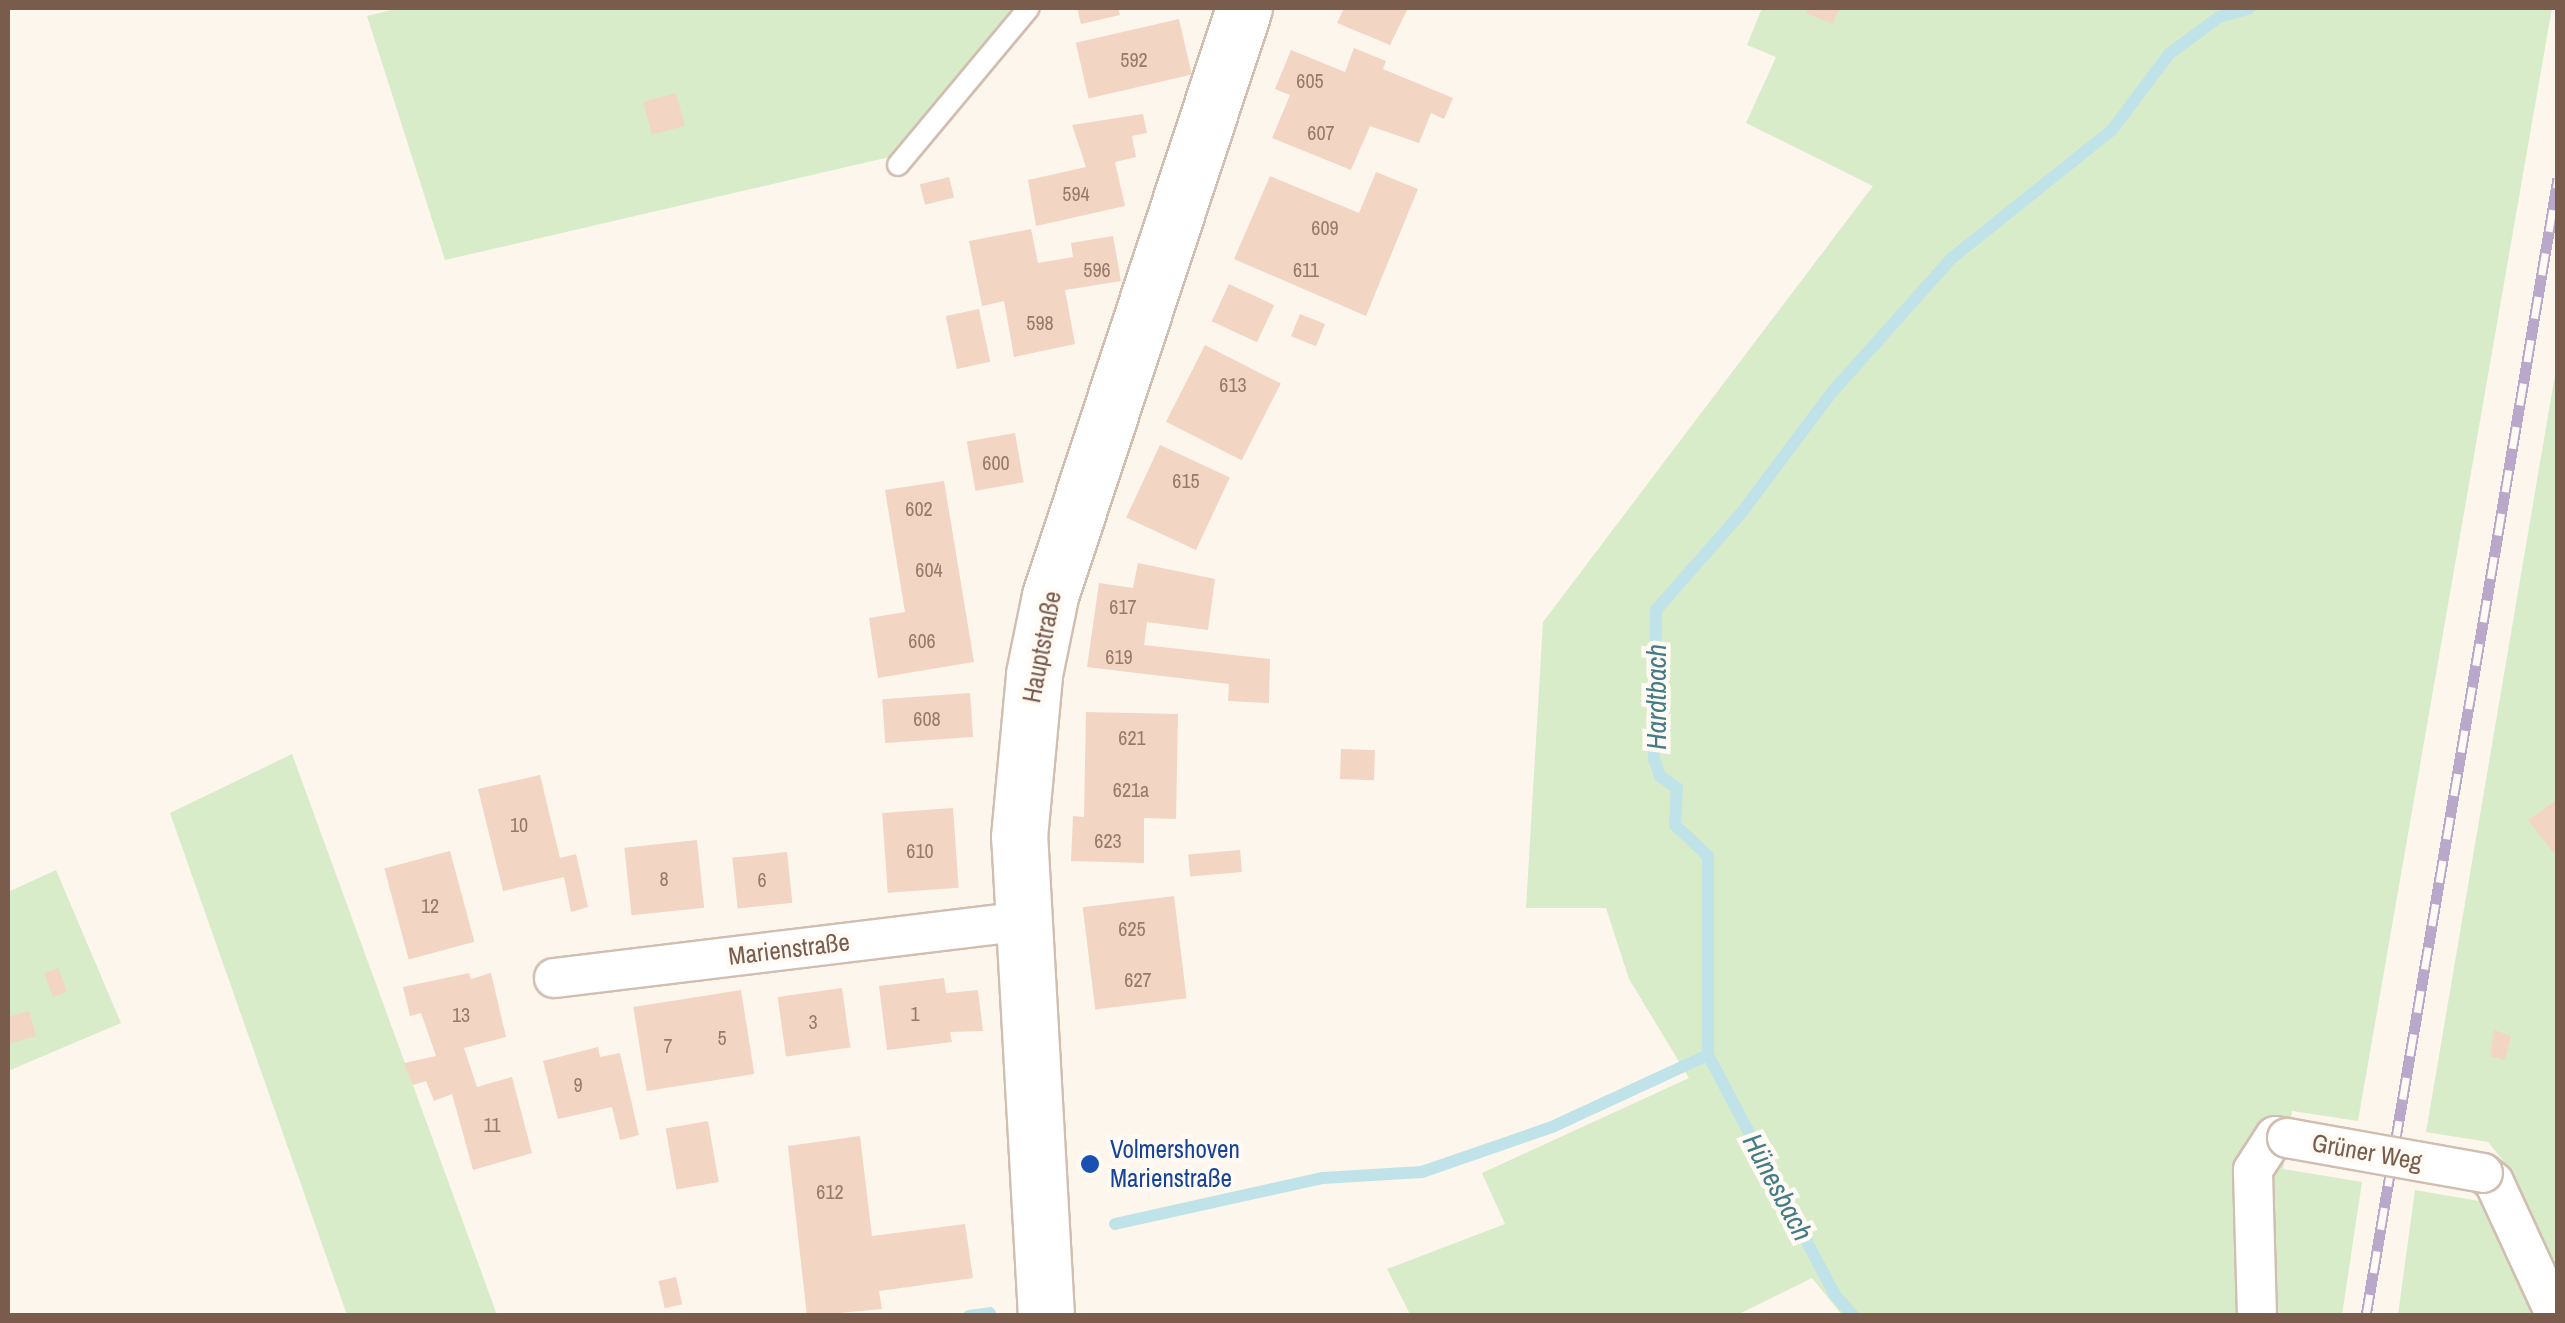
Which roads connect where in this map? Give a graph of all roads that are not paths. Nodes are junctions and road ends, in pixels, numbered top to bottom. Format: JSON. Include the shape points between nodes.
{"nodes":[{"id":1,"x":1030,"y":8,"type":"edge"},
{"id":2,"x":1244,"y":8,"type":"edge"},
{"id":3,"x":898,"y":165,"type":"dead end"},
{"id":4,"x":1024,"y":922,"type":"junction"},
{"id":5,"x":554,"y":978,"type":"dead end"},
{"id":6,"x":1046,"y":1316,"type":"edge"},
{"id":7,"x":2257,"y":1316,"type":"edge"},
{"id":8,"x":2556,"y":1316,"type":"edge"}],
"edges":[{"from":1,"to":3,"type":"lane"},
{"from":2,"to":4,"type":"main road","name":"Hauptstraße","via":[[1050,596],[1023,753]]},
{"from":4,"to":5,"type":"street","name":"Marienstraße"},
{"from":4,"to":6,"type":"main road","name":"Hauptstraße"},
{"from":7,"to":8,"type":"street","name":"Grüner Weg","bridge":true,"via":[[2254,1170],[2274,1136],[2483,1173],[2494,1182]]}]}
